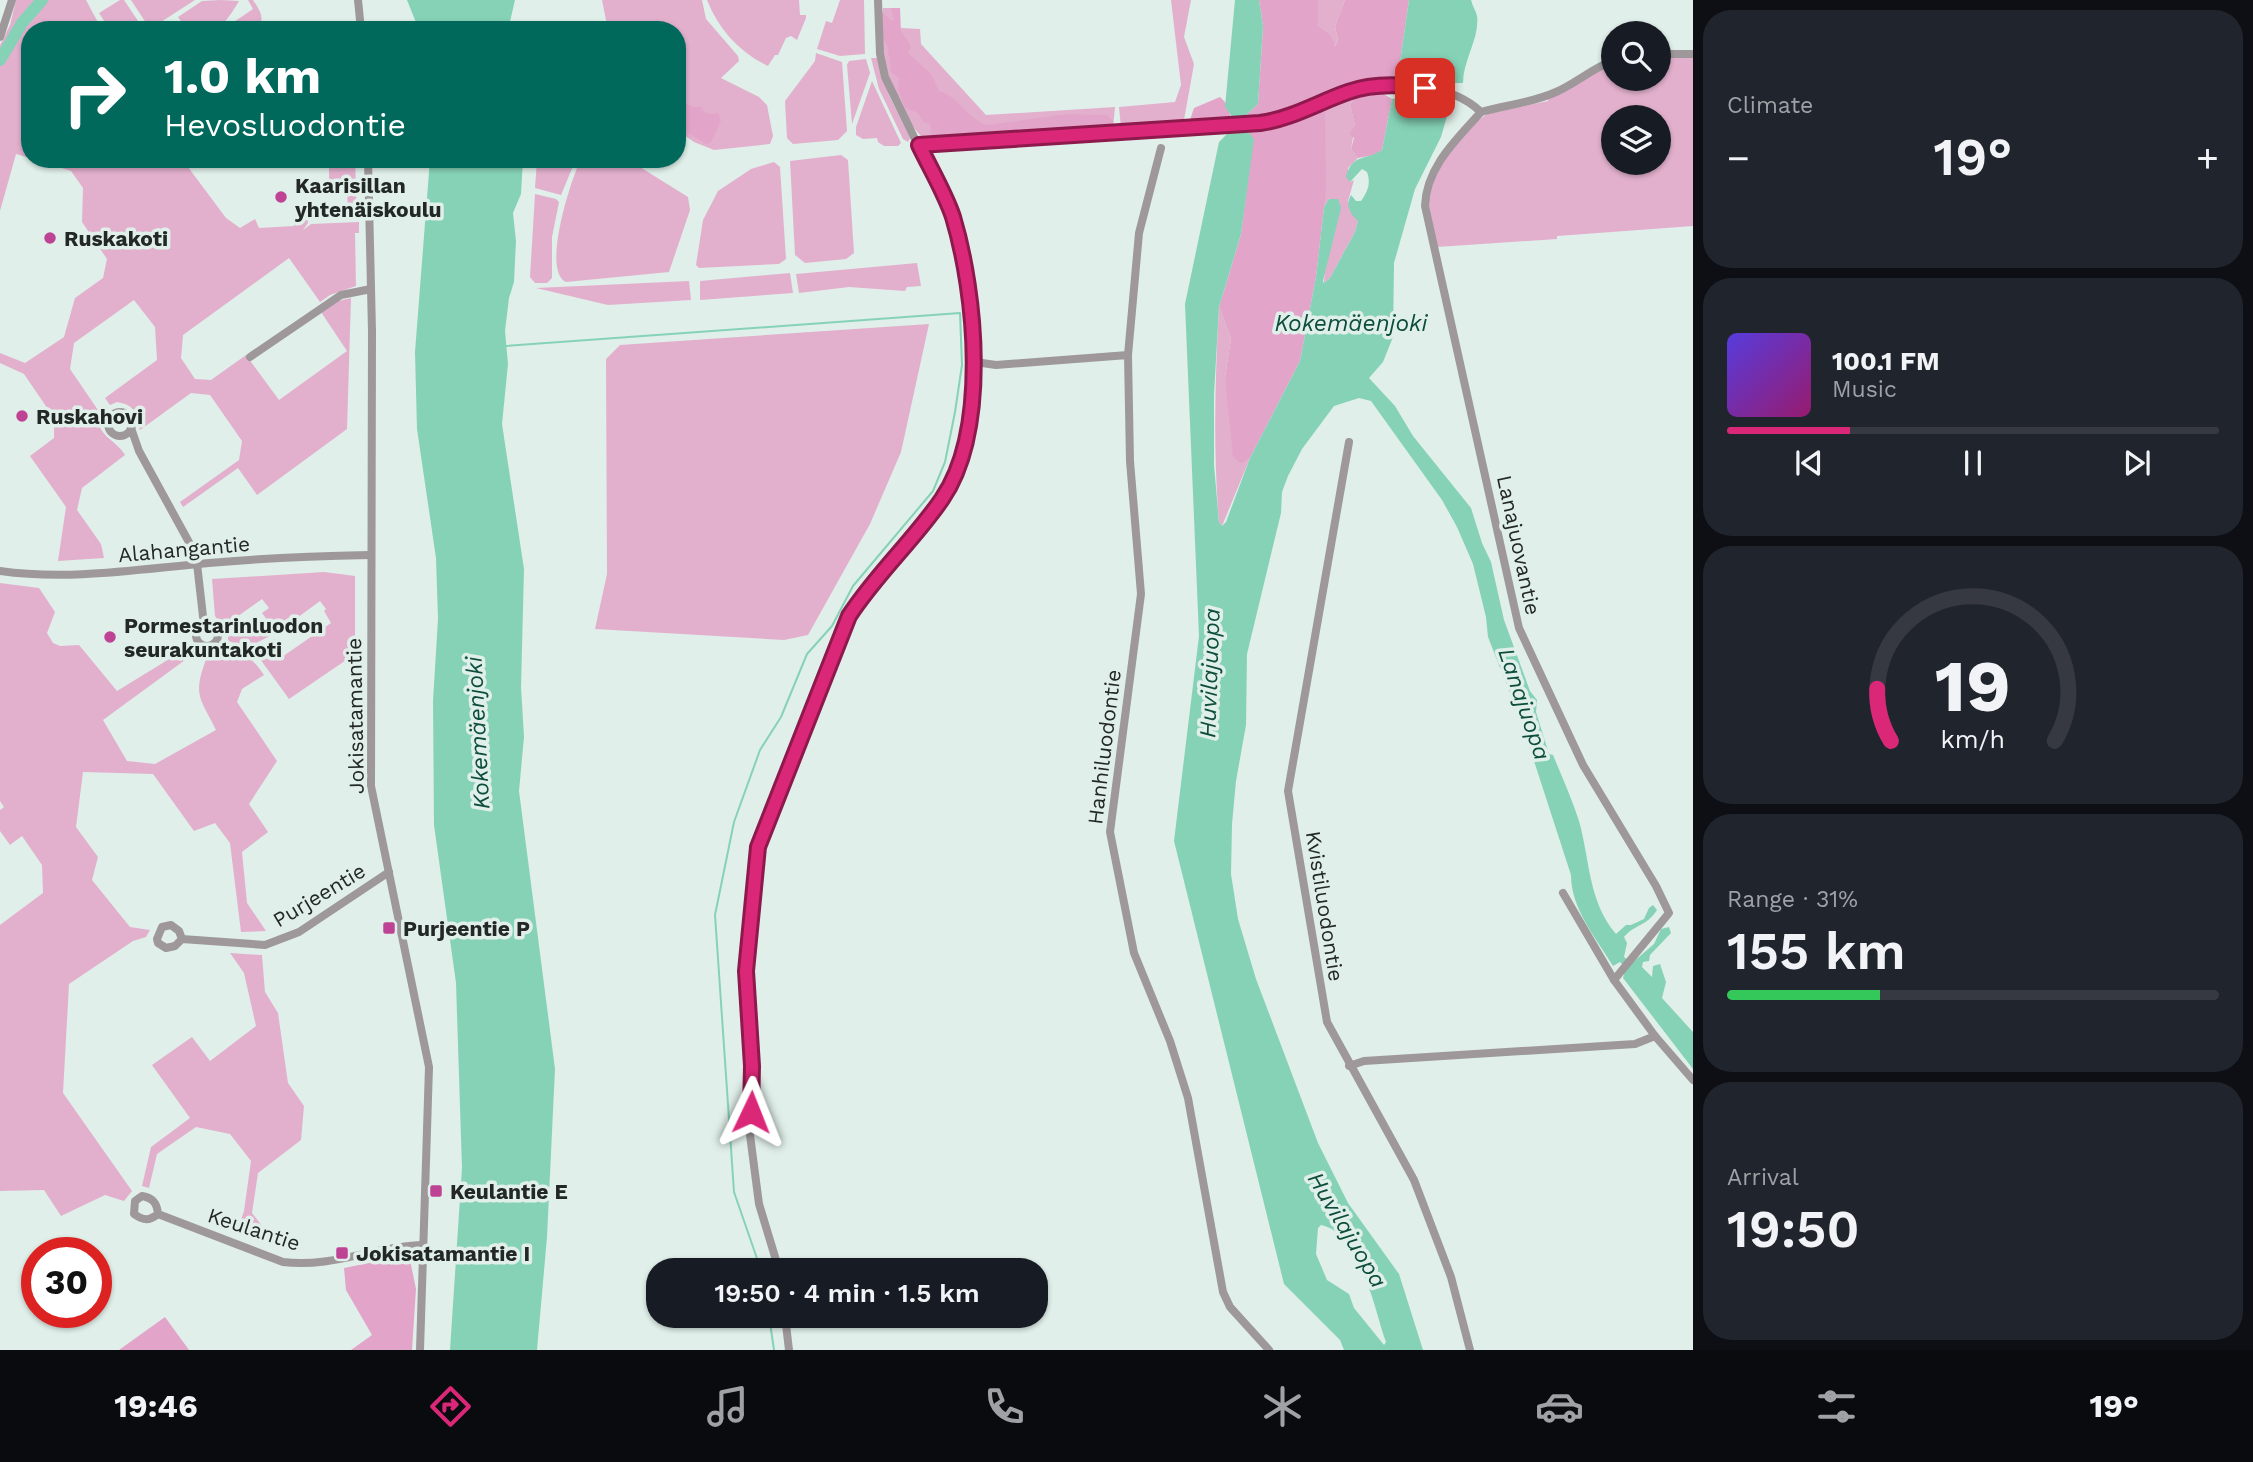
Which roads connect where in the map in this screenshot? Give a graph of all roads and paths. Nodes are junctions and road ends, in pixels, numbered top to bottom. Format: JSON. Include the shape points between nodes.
{"nodes":[{"id":1,"x":12,"y":0,"type":"edge"},
{"id":2,"x":358,"y":0,"type":"edge"},
{"id":3,"x":878,"y":0,"type":"edge"},
{"id":4,"x":360,"y":21,"type":"edge"},
{"id":5,"x":0,"y":37,"type":"edge"},
{"id":6,"x":1671,"y":54,"type":"edge"},
{"id":7,"x":1693,"y":54,"type":"edge"},
{"id":8,"x":1601,"y":65,"type":"edge"},
{"id":9,"x":1481,"y":112,"type":"junction"},
{"id":10,"x":919,"y":145,"type":"junction"},
{"id":11,"x":1161,"y":148,"type":"dead end"},
{"id":12,"x":368,"y":168,"type":"edge"},
{"id":13,"x":371,"y":289,"type":"junction"},
{"id":14,"x":1128,"y":355,"type":"junction"},
{"id":15,"x":250,"y":357,"type":"dead end"},
{"id":16,"x":975,"y":362,"type":"junction"},
{"id":17,"x":131,"y":428,"type":"dead end"},
{"id":18,"x":1349,"y":442,"type":"dead end"},
{"id":19,"x":370,"y":555,"type":"junction"},
{"id":20,"x":199,"y":564,"type":"junction"},
{"id":21,"x":0,"y":571,"type":"edge"},
{"id":22,"x":204,"y":625,"type":"dead end"},
{"id":23,"x":389,"y":872,"type":"junction"},
{"id":24,"x":1563,"y":893,"type":"dead end"},
{"id":25,"x":182,"y":939,"type":"dead end"},
{"id":26,"x":1615,"y":977,"type":"junction"},
{"id":27,"x":1655,"y":1036,"type":"junction"},
{"id":28,"x":1349,"y":1066,"type":"junction"},
{"id":29,"x":1693,"y":1080,"type":"edge"},
{"id":30,"x":158,"y":1214,"type":"dead end"},
{"id":31,"x":424,"y":1245,"type":"junction"},
{"id":32,"x":775,"y":1258,"type":"edge"},
{"id":33,"x":786,"y":1328,"type":"edge"},
{"id":34,"x":420,"y":1350,"type":"edge"},
{"id":35,"x":789,"y":1350,"type":"edge"},
{"id":36,"x":1269,"y":1350,"type":"edge"},
{"id":37,"x":1470,"y":1350,"type":"edge"}],
"edges":[{"from":1,"to":5,"type":"street"},
{"from":2,"to":4,"type":"street"},
{"from":3,"to":10,"type":"street","via":[[882,65]]},
{"from":6,"to":7,"type":"street"},
{"from":8,"to":9,"type":"street","via":[[1558,92]]},
{"from":9,"to":10,"type":"street","via":[[1445,91],[1382,85],[1260,123]]},
{"from":9,"to":26,"type":"street","name":"Lanajuovantie","via":[[1438,163],[1425,206],[1519,628],[1583,765],[1669,913]]},
{"from":10,"to":16,"type":"street","via":[[952,216],[968,291]]},
{"from":11,"to":14,"type":"street","name":"Hanhiluodontie","via":[[1139,233]]},
{"from":12,"to":13,"type":"street","name":"Jokisatamantie"},
{"from":13,"to":15,"type":"street","via":[[341,295]]},
{"from":13,"to":19,"type":"street","name":"Jokisatamantie"},
{"from":14,"to":16,"type":"street","via":[[996,365]]},
{"from":14,"to":36,"type":"street","name":"Hanhiluodontie","via":[[1130,461],[1141,594],[1110,832],[1134,953],[1188,1098],[1223,1292],[1230,1307]]},
{"from":16,"to":32,"type":"street","via":[[969,419],[956,469],[943,498],[849,616],[758,847],[746,971],[752,1066],[750,1135],[759,1203]]},
{"from":17,"to":20,"type":"street"},
{"from":18,"to":28,"type":"street","name":"Kvistiluodontie","via":[[1289,791],[1327,1021]]},
{"from":19,"to":20,"type":"street","name":"Alahangantie"},
{"from":19,"to":23,"type":"street","name":"Jokisatamantie","via":[[371,786]]},
{"from":20,"to":21,"type":"street","name":"Alahangantie","via":[[114,573]]},
{"from":20,"to":22,"type":"street"},
{"from":23,"to":25,"type":"street","name":"Purjeentie","via":[[299,932],[265,945]]},
{"from":23,"to":31,"type":"street","name":"Jokisatamantie","via":[[429,1067]]},
{"from":24,"to":26,"type":"street"},
{"from":26,"to":27,"type":"street"},
{"from":27,"to":28,"type":"street","via":[[1635,1044],[1364,1061]]},
{"from":27,"to":29,"type":"street"},
{"from":28,"to":37,"type":"street","name":"Kvistiluodontie","via":[[1414,1180],[1451,1276]]},
{"from":30,"to":31,"type":"street","name":"Keulantie","via":[[283,1262],[300,1264]]},
{"from":31,"to":34,"type":"street","name":"Jokisatamantie"},
{"from":33,"to":35,"type":"street"}]}
